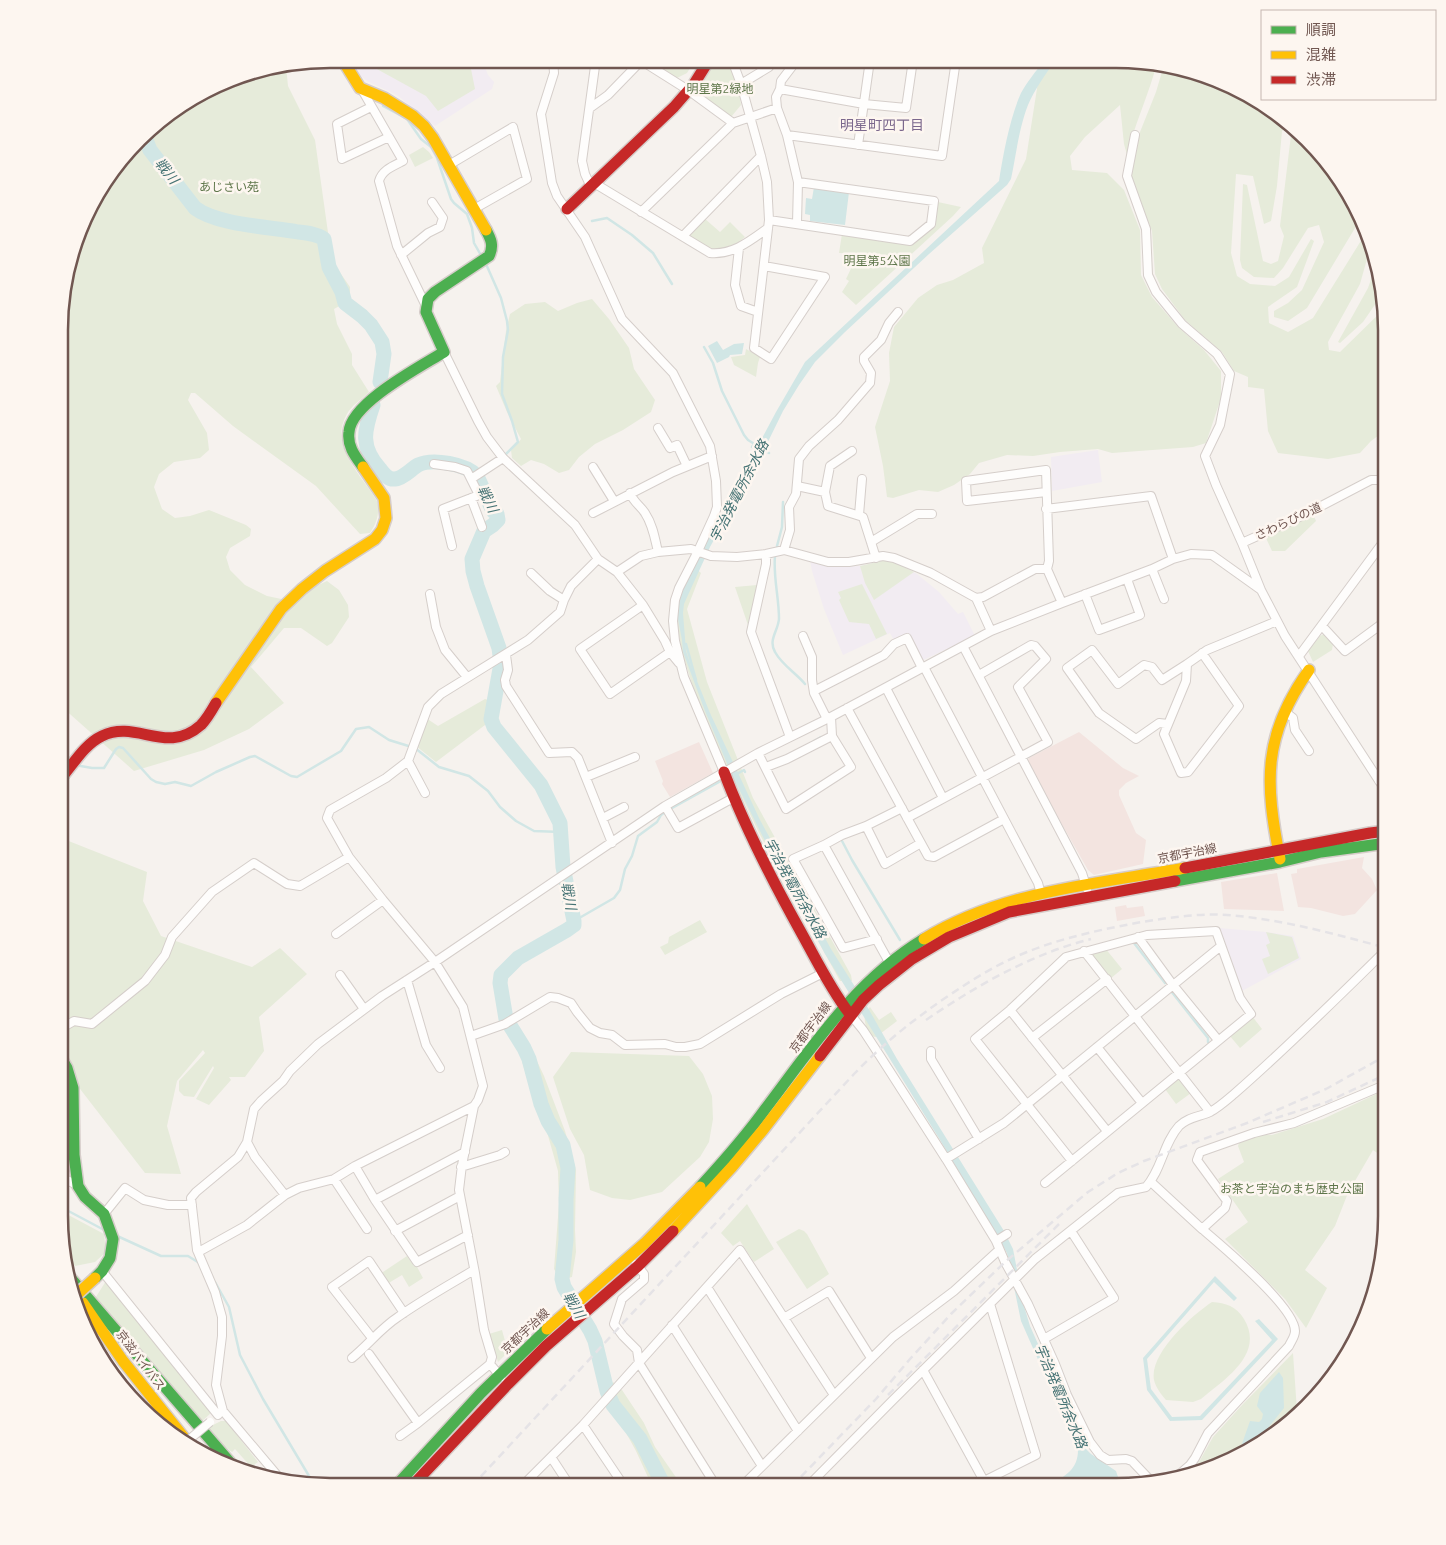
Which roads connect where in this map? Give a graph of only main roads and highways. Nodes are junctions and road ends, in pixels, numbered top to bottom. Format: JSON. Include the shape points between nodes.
{"nodes":[{"id":1,"x":348,"y":68,"type":"edge"},
{"id":2,"x":705,"y":68,"type":"edge"},
{"id":3,"x":567,"y":210,"type":"road end"},
{"id":4,"x":1308,"y":670,"type":"road end"},
{"id":5,"x":68,"y":770,"type":"edge"},
{"id":6,"x":725,"y":771,"type":"road end"},
{"id":7,"x":1378,"y":832,"type":"edge"},
{"id":8,"x":1378,"y":844,"type":"edge"},
{"id":9,"x":1279,"y":856,"type":"junction"},
{"id":10,"x":863,"y":993,"type":"junction"},
{"id":11,"x":849,"y":1008,"type":"junction"},
{"id":12,"x":68,"y":1071,"type":"edge"},
{"id":13,"x":634,"y":1262,"type":"junction"},
{"id":14,"x":77,"y":1285,"type":"edge"},
{"id":15,"x":79,"y":1292,"type":"edge"},
{"id":16,"x":81,"y":1300,"type":"edge"},
{"id":17,"x":571,"y":1316,"type":"junction"},
{"id":18,"x":504,"y":1380,"type":"junction"},
{"id":19,"x":175,"y":1427,"type":"edge"},
{"id":20,"x":224,"y":1455,"type":"edge"},
{"id":21,"x":403,"y":1478,"type":"edge"},
{"id":22,"x":419,"y":1478,"type":"edge"}],
"edges":[{"from":1,"to":5,"type":"main road","via":[[360,88],[384,98],[424,126],[450,165],[492,244],[492,251],[483,261],[428,299],[426,312],[444,352],[388,387],[350,423],[350,445],[384,498],[386,518],[382,530],[375,539],[325,571],[281,609],[202,724],[176,738],[130,731],[103,735]]},
{"from":2,"to":3,"type":"main road","via":[[658,122]]},
{"from":4,"to":9,"type":"main road","via":[[1284,711],[1273,744],[1270,801]]},
{"from":6,"to":11,"type":"main road","via":[[733,798],[772,877],[824,973]]},
{"from":7,"to":9,"type":"main road","name":"京都宇治線"},
{"from":8,"to":9,"type":"main road","name":"京都宇治線"},
{"from":9,"to":10,"type":"main road","name":"京都宇治線","via":[[1008,912],[951,935]]},
{"from":9,"to":10,"type":"main road","name":"京都宇治線","via":[[1087,885],[1005,903],[933,932],[870,977]]},
{"from":10,"to":11,"type":"main road","name":"京都宇治線"},
{"from":11,"to":13,"type":"main road","name":"京都宇治線","via":[[802,1080],[732,1167],[673,1231]]},
{"from":12,"to":15,"type":"main road","bridge":true,"via":[[73,1088],[78,1186],[106,1220],[112,1239],[110,1258]]},
{"from":13,"to":17,"type":"main road","name":"京都宇治線","via":[[579,1302]]},
{"from":13,"to":17,"type":"main road","name":"京都宇治線","via":[[586,1311]]},
{"from":14,"to":20,"type":"main road"},
{"from":16,"to":19,"type":"main road","name":"京滋バイパス","via":[[123,1361]]},
{"from":17,"to":18,"type":"main road","name":"京都宇治線","via":[[546,1346]]},
{"from":18,"to":21,"type":"main road","name":"京都宇治線","via":[[466,1409]]},
{"from":18,"to":22,"type":"main road","name":"京都宇治線"}]}
